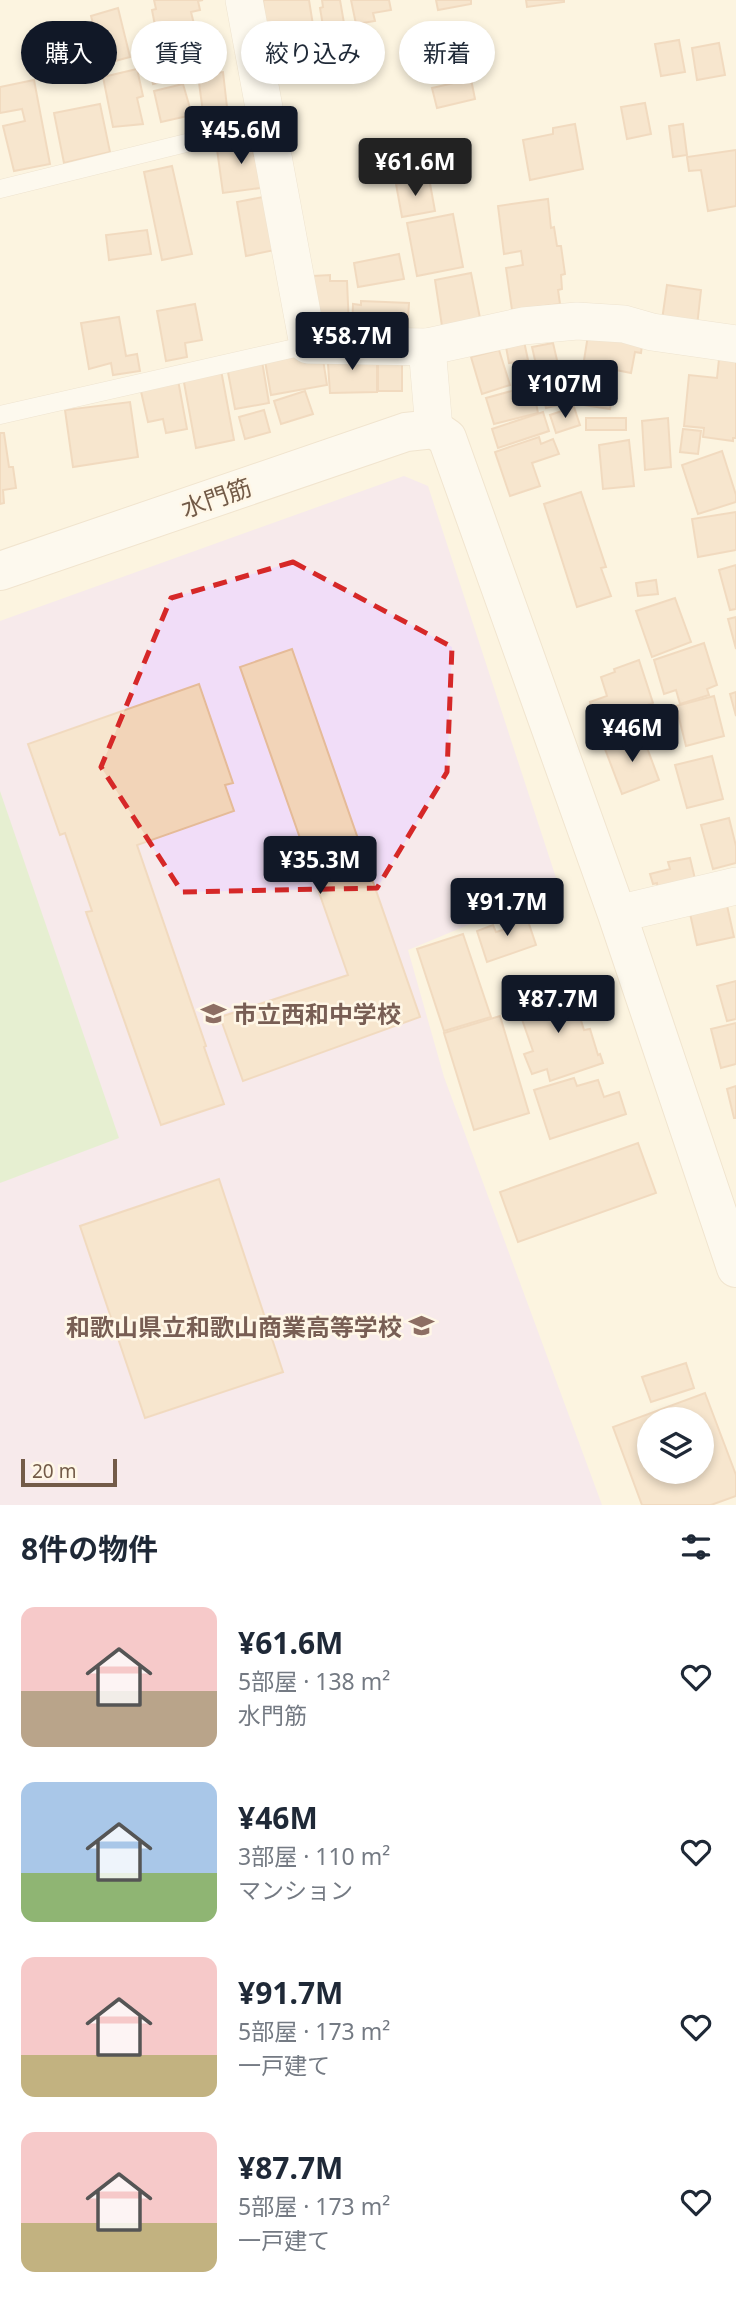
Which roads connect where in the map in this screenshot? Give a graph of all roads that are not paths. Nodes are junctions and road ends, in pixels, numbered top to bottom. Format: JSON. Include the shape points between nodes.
{"nodes":[{"id":1,"x":244,"y":0,"type":"edge"},
{"id":2,"x":267,"y":123,"type":"junction"},
{"id":3,"x":0,"y":189,"type":"edge"},
{"id":4,"x":736,"y":344,"type":"edge"},
{"id":5,"x":308,"y":345,"type":"junction"},
{"id":6,"x":426,"y":347,"type":"junction"},
{"id":7,"x":0,"y":415,"type":"edge"},
{"id":8,"x":434,"y":429,"type":"junction"},
{"id":9,"x":0,"y":571,"type":"edge"},
{"id":10,"x":736,"y":886,"type":"edge"},
{"id":11,"x":617,"y":914,"type":"junction"},
{"id":12,"x":725,"y":1201,"type":"edge"},
{"id":13,"x":736,"y":1268,"type":"edge"}],
"edges":[{"from":1,"to":2,"type":"street"},
{"from":2,"to":3,"type":"lane"},
{"from":2,"to":5,"type":"street"},
{"from":4,"to":6,"type":"street","via":[[624,324],[577,321],[523,326]]},
{"from":5,"to":6,"type":"street"},
{"from":5,"to":7,"type":"lane"},
{"from":6,"to":8,"type":"street"},
{"from":8,"to":9,"type":"street","name":"水門筋","via":[[406,432]]},
{"from":8,"to":11,"type":"street","via":[[447,438],[457,460]]},
{"from":10,"to":11,"type":"street"},
{"from":11,"to":12,"type":"street"},
{"from":12,"to":13,"type":"street"}]}
